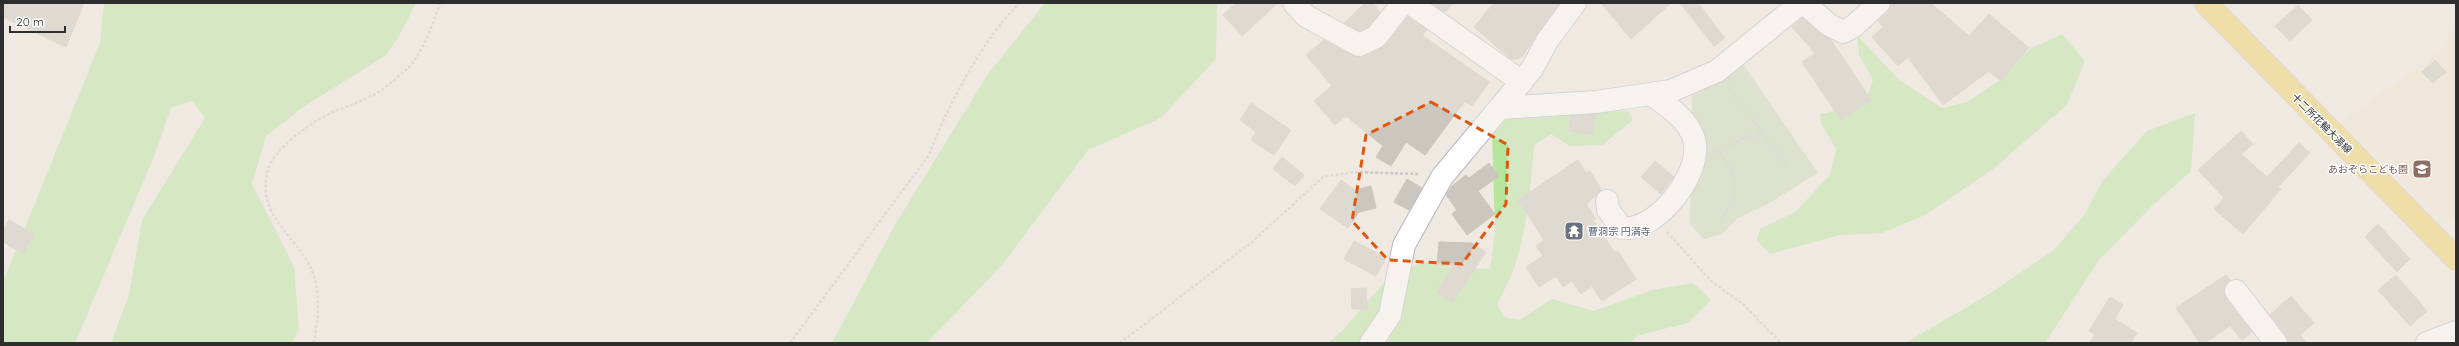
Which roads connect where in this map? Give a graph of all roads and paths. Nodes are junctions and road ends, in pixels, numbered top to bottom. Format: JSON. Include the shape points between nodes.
{"nodes":[{"id":1,"x":440,"y":3,"type":"edge"},
{"id":2,"x":1020,"y":3,"type":"edge"},
{"id":3,"x":1294,"y":3,"type":"edge"},
{"id":4,"x":1403,"y":3,"type":"edge"},
{"id":5,"x":1410,"y":3,"type":"edge"},
{"id":6,"x":1575,"y":3,"type":"edge"},
{"id":7,"x":1801,"y":3,"type":"edge"},
{"id":8,"x":1804,"y":3,"type":"edge"},
{"id":9,"x":1879,"y":3,"type":"edge"},
{"id":10,"x":2206,"y":3,"type":"edge"},
{"id":11,"x":1522,"y":82,"type":"junction"},
{"id":12,"x":1727,"y":84,"type":"dead end"},
{"id":13,"x":1650,"y":94,"type":"junction"},
{"id":14,"x":1500,"y":108,"type":"junction"},
{"id":15,"x":1762,"y":132,"type":"junction"},
{"id":16,"x":1695,"y":143,"type":"junction"},
{"id":17,"x":1719,"y":152,"type":"junction"},
{"id":18,"x":1788,"y":168,"type":"dead end"},
{"id":19,"x":1442,"y":177,"type":"junction"},
{"id":20,"x":1607,"y":201,"type":"dead end"},
{"id":21,"x":1654,"y":218,"type":"junction"},
{"id":22,"x":1720,"y":219,"type":"dead end"},
{"id":23,"x":2456,"y":259,"type":"edge"},
{"id":24,"x":2236,"y":291,"type":"dead end"},
{"id":25,"x":2456,"y":332,"type":"edge"},
{"id":26,"x":314,"y":343,"type":"edge"},
{"id":27,"x":790,"y":343,"type":"edge"},
{"id":28,"x":1120,"y":343,"type":"edge"},
{"id":29,"x":1371,"y":343,"type":"edge"},
{"id":30,"x":1781,"y":343,"type":"edge"},
{"id":31,"x":2276,"y":343,"type":"edge"},
{"id":32,"x":2427,"y":343,"type":"edge"}],
"edges":[{"from":1,"to":26,"type":"path","via":[[414,61],[377,93],[326,115],[297,135],[280,150],[270,166],[267,186],[269,211],[313,272],[318,300]]},
{"from":2,"to":27,"type":"path","via":[[1008,14],[973,66],[937,133],[929,155]]},
{"from":3,"to":4,"type":"street","via":[[1306,16],[1360,45],[1376,38]]},
{"from":5,"to":11,"type":"street"},
{"from":6,"to":11,"type":"street"},
{"from":7,"to":13,"type":"street","via":[[1717,71],[1671,91]]},
{"from":8,"to":9,"type":"street","via":[[1830,25],[1843,32],[1854,26]]},
{"from":10,"to":23,"type":"main road","name":"十二所花輪大湯線"},
{"from":11,"to":14,"type":"street"},
{"from":12,"to":15,"type":"path"},
{"from":13,"to":14,"type":"street","via":[[1596,102]]},
{"from":13,"to":16,"type":"street","via":[[1688,125]]},
{"from":14,"to":19,"type":"street"},
{"from":15,"to":17,"type":"path","via":[[1752,139],[1748,134]]},
{"from":15,"to":18,"type":"path"},
{"from":16,"to":17,"type":"path","via":[[1706,143]]},
{"from":16,"to":21,"type":"street","via":[[1696,153],[1686,181]]},
{"from":17,"to":22,"type":"path","via":[[1728,163],[1734,178],[1733,200]]},
{"from":19,"to":28,"type":"path","via":[[1401,172],[1354,172],[1323,177],[1252,242]]},
{"from":19,"to":29,"type":"street","via":[[1404,245],[1390,316]]},
{"from":20,"to":21,"type":"street","via":[[1608,210],[1622,228],[1632,230]]},
{"from":21,"to":30,"type":"path","via":[[1711,280],[1743,304]]},
{"from":24,"to":31,"type":"street"},
{"from":25,"to":32,"type":"street"}]}
